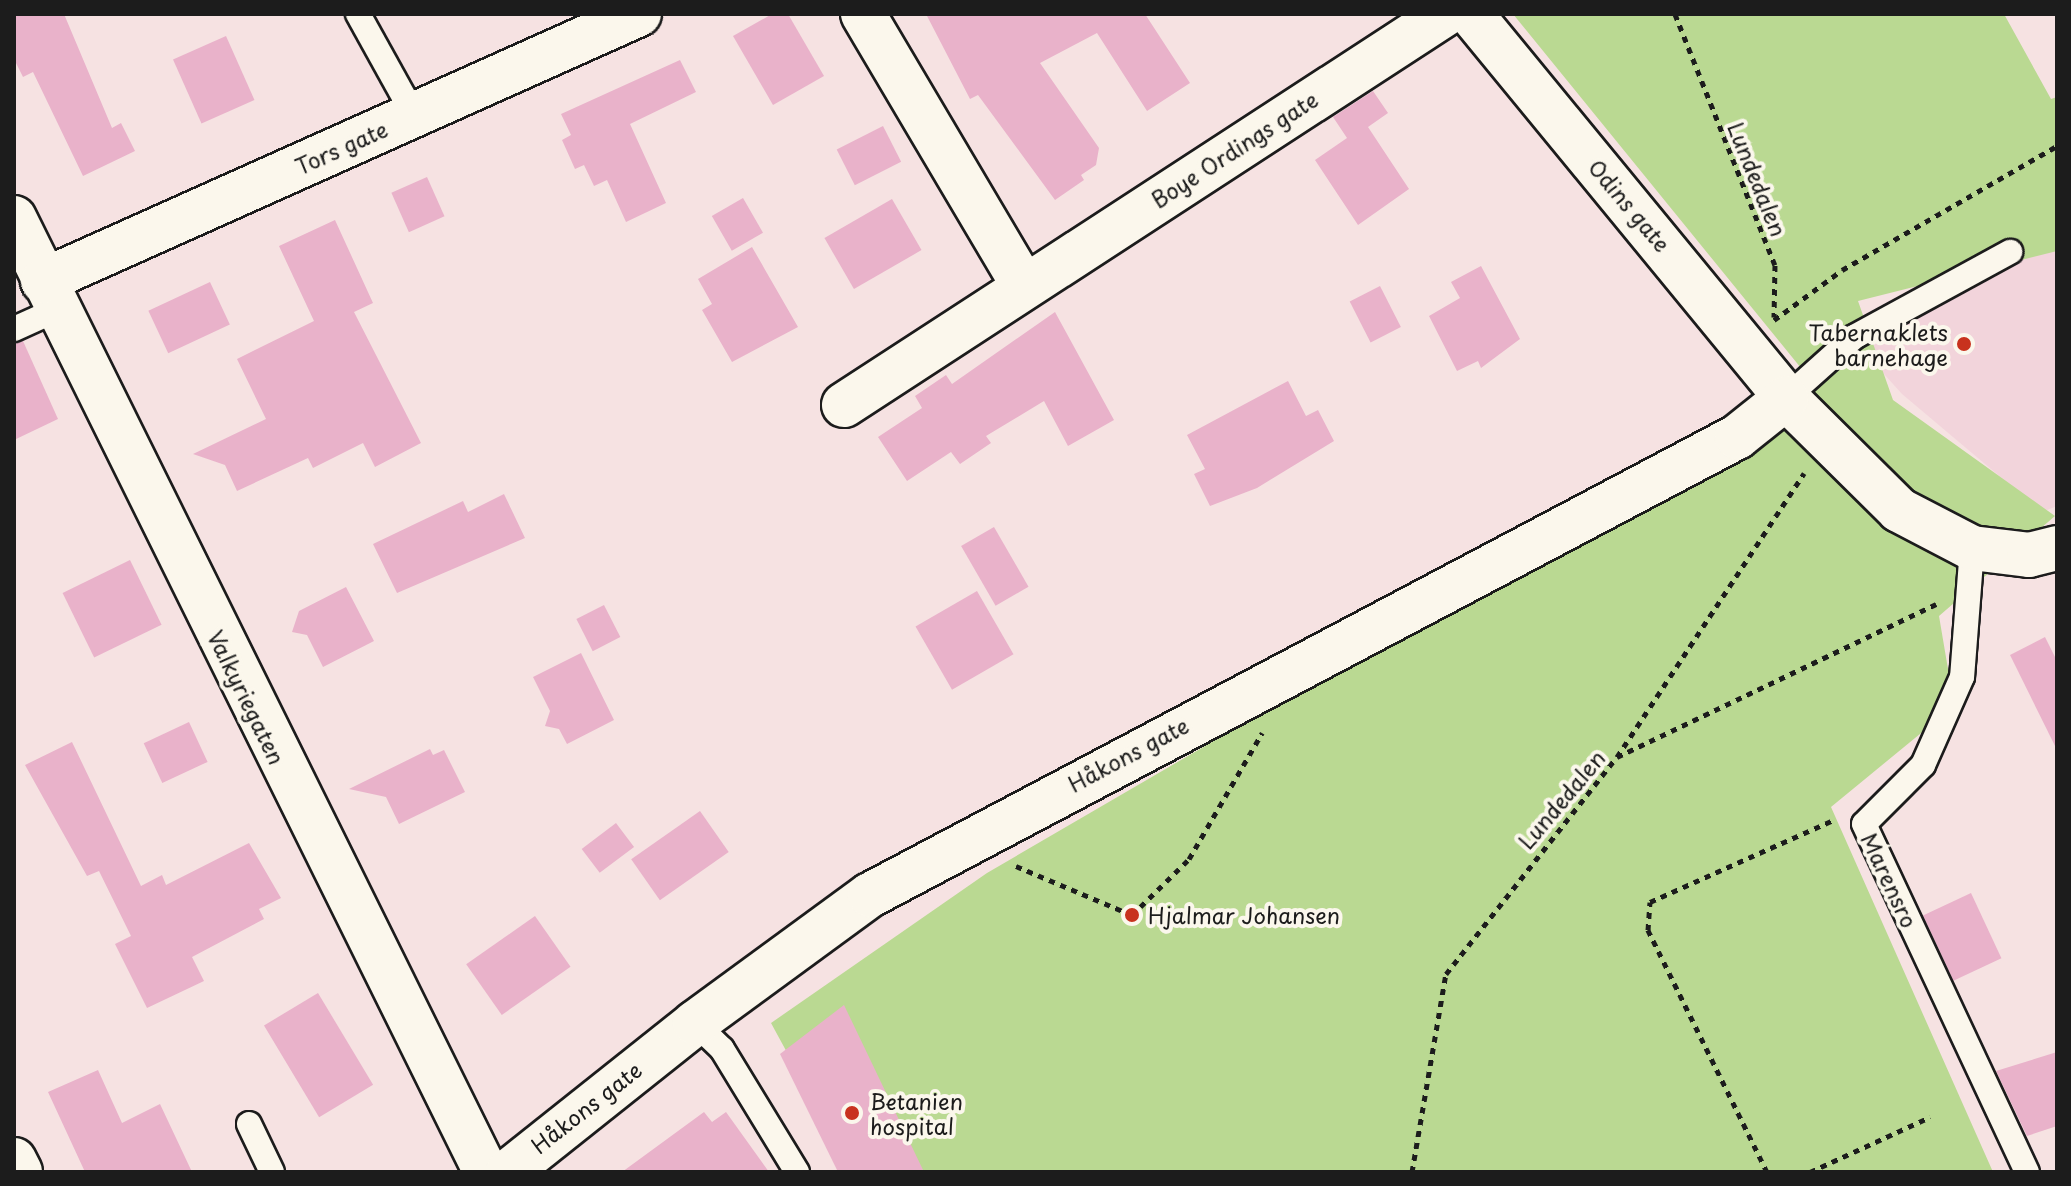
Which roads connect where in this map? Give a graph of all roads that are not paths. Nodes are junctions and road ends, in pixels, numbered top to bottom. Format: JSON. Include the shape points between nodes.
{"nodes":[{"id":1,"x":358,"y":14,"type":"edge"},
{"id":2,"x":639,"y":14,"type":"edge"},
{"id":3,"x":863,"y":14,"type":"edge"},
{"id":4,"x":1445,"y":14,"type":"edge"},
{"id":5,"x":1471,"y":14,"type":"edge"},
{"id":6,"x":414,"y":115,"type":"junction"},
{"id":7,"x":14,"y":218,"type":"edge"},
{"id":8,"x":2010,"y":252,"type":"dead end"},
{"id":9,"x":1022,"y":283,"type":"junction"},
{"id":10,"x":50,"y":295,"type":"junction"},
{"id":11,"x":14,"y":329,"type":"edge"},
{"id":12,"x":1786,"y":398,"type":"junction"},
{"id":13,"x":844,"y":405,"type":"dead end"},
{"id":14,"x":1972,"y":548,"type":"junction"},
{"id":15,"x":2057,"y":548,"type":"edge"},
{"id":16,"x":695,"y":1023,"type":"junction"},
{"id":17,"x":249,"y":1124,"type":"dead end"},
{"id":18,"x":14,"y":1160,"type":"edge"},
{"id":19,"x":20,"y":1172,"type":"edge"},
{"id":20,"x":272,"y":1172,"type":"edge"},
{"id":21,"x":486,"y":1172,"type":"edge"},
{"id":22,"x":508,"y":1172,"type":"edge"},
{"id":23,"x":797,"y":1172,"type":"edge"},
{"id":24,"x":2027,"y":1172,"type":"edge"}],
"edges":[{"from":1,"to":6,"type":"lane"},
{"from":2,"to":6,"type":"street","name":"Tors gate"},
{"from":3,"to":9,"type":"street"},
{"from":4,"to":9,"type":"street","name":"Boye Ordings gate"},
{"from":5,"to":12,"type":"street","name":"Odins gate"},
{"from":6,"to":10,"type":"street","name":"Tors gate"},
{"from":7,"to":10,"type":"street","name":"Valkyriegaten"},
{"from":8,"to":12,"type":"lane","via":[[1854,337]]},
{"from":9,"to":13,"type":"street","name":"Boye Ordings gate"},
{"from":10,"to":11,"type":"lane"},
{"from":10,"to":21,"type":"street","name":"Valkyriegaten"},
{"from":12,"to":14,"type":"street","name":"Odins gate","via":[[1899,510]]},
{"from":12,"to":16,"type":"street","name":"Håkons gate","via":[[1737,437],[959,843],[870,895]]},
{"from":14,"to":15,"type":"street","via":[[2029,555]]},
{"from":14,"to":24,"type":"lane","name":"Marensro","via":[[1962,677],[1923,765],[1864,824]]},
{"from":16,"to":22,"type":"street","name":"Håkons gate"},
{"from":16,"to":23,"type":"lane","via":[[722,1049]]},
{"from":17,"to":20,"type":"lane"},
{"from":18,"to":19,"type":"street"}]}
